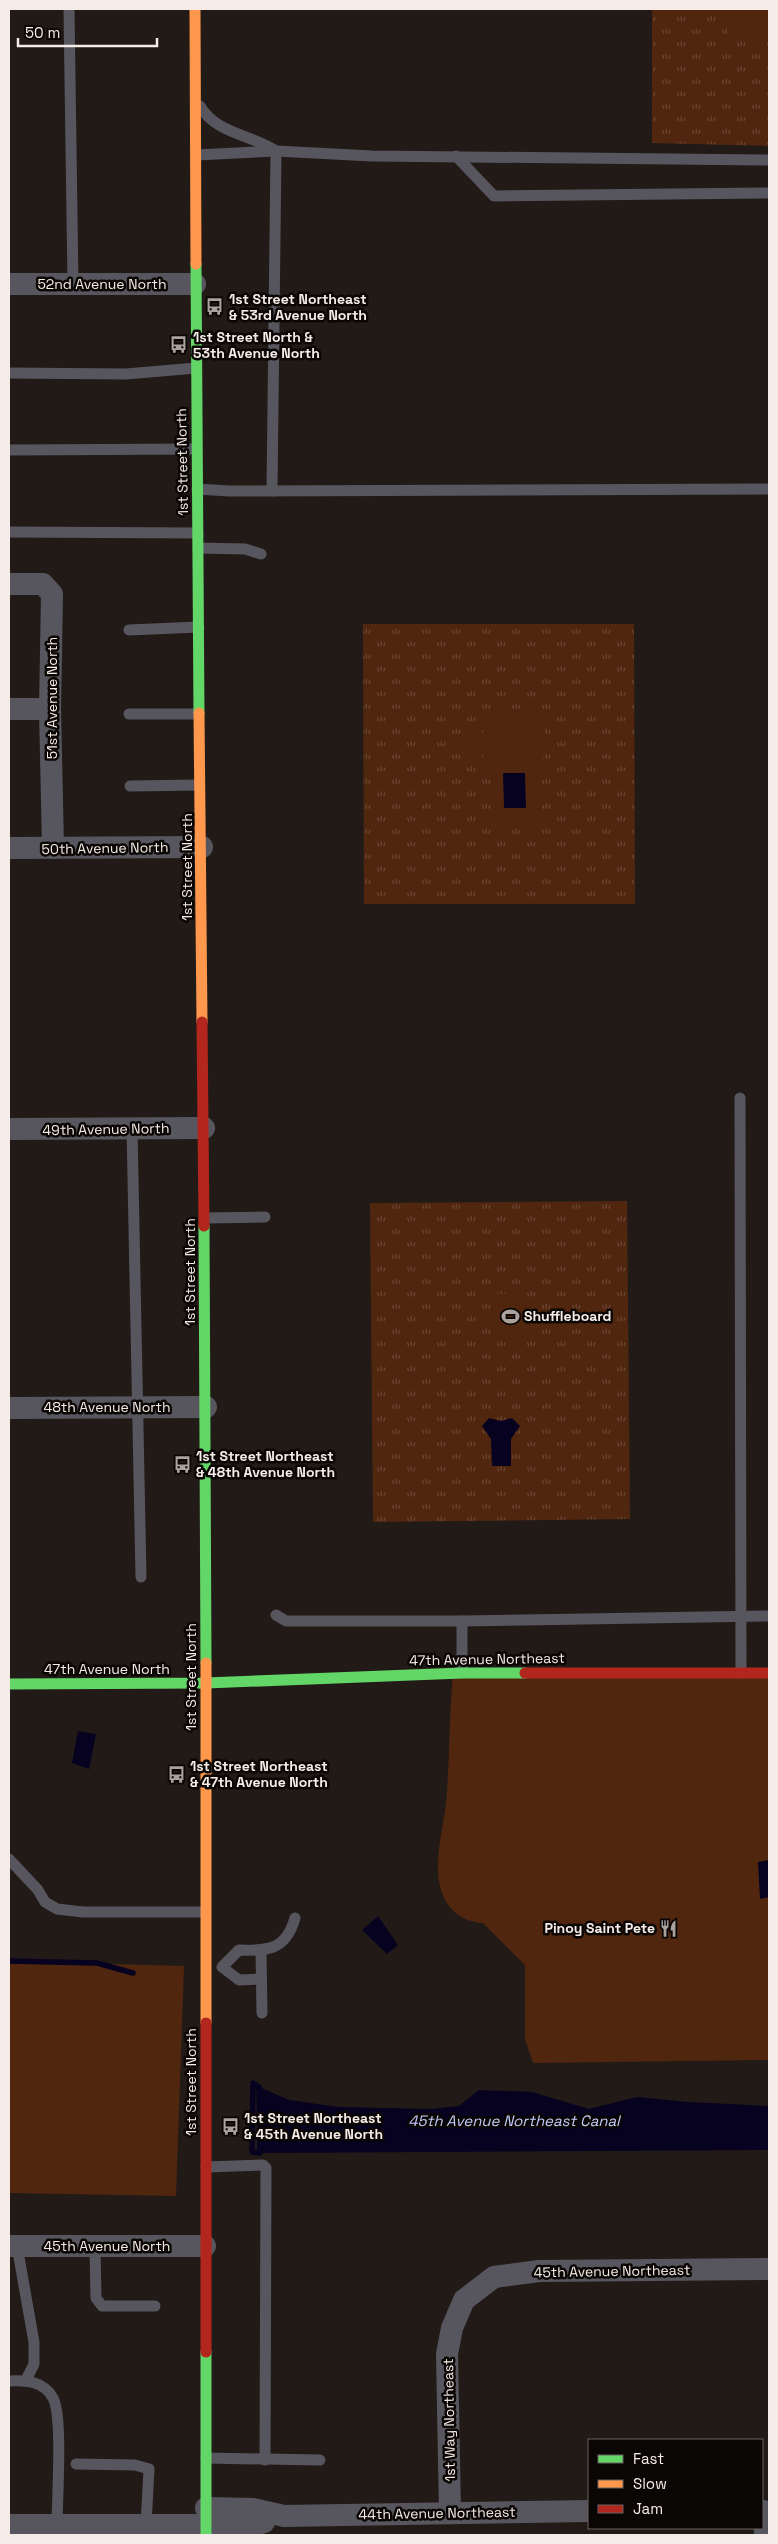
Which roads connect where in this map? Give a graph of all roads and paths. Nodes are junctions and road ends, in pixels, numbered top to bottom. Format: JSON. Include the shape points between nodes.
{"nodes":[{"id":1,"x":69,"y":9,"type":"edge"},
{"id":2,"x":195,"y":9,"type":"edge"},
{"id":3,"x":196,"y":100,"type":"junction"},
{"id":4,"x":276,"y":151,"type":"junction"},
{"id":5,"x":197,"y":155,"type":"junction"},
{"id":6,"x":456,"y":156,"type":"junction"},
{"id":7,"x":769,"y":160,"type":"edge"},
{"id":8,"x":769,"y":193,"type":"edge"},
{"id":9,"x":9,"y":284,"type":"edge"},
{"id":10,"x":74,"y":284,"type":"junction"},
{"id":11,"x":195,"y":284,"type":"junction"},
{"id":12,"x":196,"y":368,"type":"junction"},
{"id":13,"x":9,"y":373,"type":"edge"},
{"id":14,"x":196,"y":449,"type":"junction"},
{"id":15,"x":9,"y":450,"type":"edge"},
{"id":16,"x":197,"y":489,"type":"junction"},
{"id":17,"x":769,"y":489,"type":"edge"},
{"id":18,"x":272,"y":491,"type":"junction"},
{"id":19,"x":9,"y":532,"type":"edge"},
{"id":20,"x":198,"y":533,"type":"junction"},
{"id":21,"x":198,"y":548,"type":"junction"},
{"id":22,"x":261,"y":554,"type":"dead end"},
{"id":23,"x":9,"y":584,"type":"edge"},
{"id":24,"x":199,"y":628,"type":"junction"},
{"id":25,"x":128,"y":630,"type":"dead end"},
{"id":26,"x":9,"y":709,"type":"edge"},
{"id":27,"x":50,"y":709,"type":"junction"},
{"id":28,"x":128,"y":714,"type":"dead end"},
{"id":29,"x":200,"y":714,"type":"junction"},
{"id":30,"x":201,"y":785,"type":"junction"},
{"id":31,"x":130,"y":786,"type":"dead end"},
{"id":32,"x":202,"y":847,"type":"junction"},
{"id":33,"x":9,"y":848,"type":"edge"},
{"id":34,"x":53,"y":848,"type":"junction"},
{"id":35,"x":740,"y":1098,"type":"dead end"},
{"id":36,"x":132,"y":1128,"type":"junction"},
{"id":37,"x":204,"y":1128,"type":"junction"},
{"id":38,"x":9,"y":1129,"type":"edge"},
{"id":39,"x":265,"y":1217,"type":"dead end"},
{"id":40,"x":204,"y":1218,"type":"junction"},
{"id":41,"x":136,"y":1407,"type":"junction"},
{"id":42,"x":206,"y":1407,"type":"junction"},
{"id":43,"x":9,"y":1408,"type":"edge"},
{"id":44,"x":141,"y":1578,"type":"dead end"},
{"id":45,"x":276,"y":1615,"type":"dead end"},
{"id":46,"x":769,"y":1616,"type":"edge"},
{"id":47,"x":740,"y":1618,"type":"junction"},
{"id":48,"x":462,"y":1622,"type":"junction"},
{"id":49,"x":462,"y":1673,"type":"junction"},
{"id":50,"x":741,"y":1673,"type":"junction"},
{"id":51,"x":769,"y":1673,"type":"edge"},
{"id":52,"x":206,"y":1683,"type":"junction"},
{"id":53,"x":9,"y":1684,"type":"edge"},
{"id":54,"x":9,"y":1859,"type":"edge"},
{"id":55,"x":206,"y":1912,"type":"junction"},
{"id":56,"x":295,"y":1918,"type":"dead end"},
{"id":57,"x":260,"y":1951,"type":"junction"},
{"id":58,"x":222,"y":1967,"type":"junction"},
{"id":59,"x":207,"y":1968,"type":"junction"},
{"id":60,"x":261,"y":1979,"type":"junction"},
{"id":61,"x":262,"y":2013,"type":"dead end"},
{"id":62,"x":206,"y":2167,"type":"junction"},
{"id":63,"x":13,"y":2246,"type":"edge"},
{"id":64,"x":95,"y":2246,"type":"junction"},
{"id":65,"x":206,"y":2246,"type":"junction"},
{"id":66,"x":769,"y":2268,"type":"edge"},
{"id":67,"x":464,"y":2300,"type":"joint"},
{"id":68,"x":155,"y":2306,"type":"dead end"},
{"id":69,"x":26,"y":2380,"type":"junction"},
{"id":70,"x":9,"y":2381,"type":"edge"},
{"id":71,"x":206,"y":2458,"type":"junction"},
{"id":72,"x":265,"y":2460,"type":"junction"},
{"id":73,"x":320,"y":2460,"type":"dead end"},
{"id":74,"x":76,"y":2464,"type":"dead end"},
{"id":75,"x":765,"y":2511,"type":"edge"},
{"id":76,"x":450,"y":2512,"type":"junction"},
{"id":77,"x":588,"y":2512,"type":"edge"},
{"id":78,"x":206,"y":2523,"type":"edge"},
{"id":79,"x":9,"y":2525,"type":"edge"},
{"id":80,"x":57,"y":2525,"type":"junction"},
{"id":81,"x":150,"y":2528,"type":"edge"},
{"id":82,"x":765,"y":2535,"type":"edge"}],
"edges":[{"from":1,"to":10,"type":"lane"},
{"from":2,"to":3,"type":"street","name":"1st Street North"},
{"from":3,"to":4,"type":"lane","via":[[212,121],[264,142]]},
{"from":3,"to":5,"type":"street","name":"1st Street North"},
{"from":4,"to":5,"type":"lane"},
{"from":4,"to":6,"type":"lane"},
{"from":4,"to":18,"type":"lane"},
{"from":5,"to":11,"type":"street","name":"1st Street North"},
{"from":6,"to":7,"type":"lane"},
{"from":6,"to":8,"type":"lane","via":[[494,196]]},
{"from":9,"to":10,"type":"street","name":"52nd Avenue North"},
{"from":10,"to":11,"type":"street","name":"52nd Avenue North"},
{"from":11,"to":12,"type":"street","name":"1st Street North"},
{"from":12,"to":13,"type":"lane","via":[[126,374]]},
{"from":12,"to":14,"type":"street","name":"1st Street North"},
{"from":14,"to":15,"type":"lane"},
{"from":14,"to":16,"type":"street","name":"1st Street North"},
{"from":16,"to":18,"type":"lane"},
{"from":16,"to":20,"type":"street","name":"1st Street North"},
{"from":17,"to":18,"type":"lane"},
{"from":19,"to":20,"type":"lane"},
{"from":20,"to":21,"type":"street","name":"1st Street North"},
{"from":21,"to":22,"type":"lane","via":[[245,549]]},
{"from":21,"to":24,"type":"street","name":"1st Street North"},
{"from":23,"to":27,"type":"street","name":"51st Avenue North","via":[[42,584],[52,594]]},
{"from":24,"to":25,"type":"lane"},
{"from":24,"to":29,"type":"street","name":"1st Street North"},
{"from":26,"to":27,"type":"street"},
{"from":27,"to":34,"type":"street","name":"51st Avenue North"},
{"from":28,"to":29,"type":"lane"},
{"from":29,"to":30,"type":"street","name":"1st Street North"},
{"from":30,"to":31,"type":"lane"},
{"from":30,"to":32,"type":"street","name":"1st Street North"},
{"from":32,"to":34,"type":"street","name":"50th Avenue North"},
{"from":32,"to":37,"type":"street","name":"1st Street North"},
{"from":33,"to":34,"type":"street","name":"50th Avenue North"},
{"from":35,"to":47,"type":"lane"},
{"from":36,"to":37,"type":"street","name":"49th Avenue North"},
{"from":36,"to":38,"type":"street","name":"49th Avenue North"},
{"from":36,"to":41,"type":"lane"},
{"from":37,"to":40,"type":"street","name":"1st Street North"},
{"from":39,"to":40,"type":"lane"},
{"from":40,"to":42,"type":"street","name":"1st Street North"},
{"from":41,"to":42,"type":"street","name":"48th Avenue North"},
{"from":41,"to":43,"type":"street","name":"48th Avenue North"},
{"from":41,"to":44,"type":"lane"},
{"from":42,"to":52,"type":"street","name":"1st Street North"},
{"from":45,"to":48,"type":"lane","via":[[286,1622]]},
{"from":46,"to":47,"type":"lane"},
{"from":47,"to":48,"type":"lane"},
{"from":47,"to":50,"type":"lane"},
{"from":48,"to":49,"type":"lane"},
{"from":49,"to":50,"type":"street","name":"47th Avenue Northeast"},
{"from":49,"to":52,"type":"street","name":"47th Avenue Northeast"},
{"from":50,"to":51,"type":"street","name":"47th Avenue Northeast"},
{"from":52,"to":53,"type":"street","name":"47th Avenue North"},
{"from":52,"to":55,"type":"street","name":"1st Street North"},
{"from":54,"to":55,"type":"lane","via":[[45,1902],[57,1909]]},
{"from":55,"to":59,"type":"street","name":"1st Street North"},
{"from":56,"to":57,"type":"lane","via":[[282,1944]]},
{"from":57,"to":58,"type":"lane","via":[[239,1950]]},
{"from":57,"to":60,"type":"lane"},
{"from":58,"to":59,"type":"lane"},
{"from":58,"to":60,"type":"lane","via":[[239,1980]]},
{"from":59,"to":62,"type":"street","name":"1st Street North"},
{"from":60,"to":61,"type":"lane"},
{"from":62,"to":65,"type":"street","name":"1st Street North"},
{"from":62,"to":72,"type":"lane","via":[[266,2168]]},
{"from":63,"to":64,"type":"street","name":"45th Avenue North"},
{"from":63,"to":69,"type":"lane","via":[[34,2342],[34,2364]]},
{"from":64,"to":65,"type":"street","name":"45th Avenue North"},
{"from":64,"to":68,"type":"lane","via":[[96,2298],[102,2306]]},
{"from":65,"to":71,"type":"street","name":"1st Street North"},
{"from":66,"to":67,"type":"street","name":"45th Avenue Northeast","via":[[538,2271],[494,2277]]},
{"from":67,"to":76,"type":"street","name":"1st Way Northeast","via":[[452,2328],[447,2354]]},
{"from":69,"to":70,"type":"lane"},
{"from":69,"to":80,"type":"lane","via":[[40,2385],[53,2397],[58,2416]]},
{"from":71,"to":72,"type":"lane"},
{"from":71,"to":78,"type":"street","name":"1st Street North"},
{"from":72,"to":73,"type":"lane"},
{"from":74,"to":81,"type":"lane","via":[[135,2465],[149,2469]]},
{"from":75,"to":82,"type":"street"},
{"from":76,"to":77,"type":"street","name":"44th Avenue Northeast"},
{"from":76,"to":78,"type":"street","name":"44th Avenue Northeast","via":[[284,2516],[255,2525]]},
{"from":78,"to":81,"type":"street","name":"44th Avenue Northeast"},
{"from":79,"to":80,"type":"street","name":"44th Avenue Northeast"},
{"from":80,"to":81,"type":"street","name":"44th Avenue Northeast"}]}
